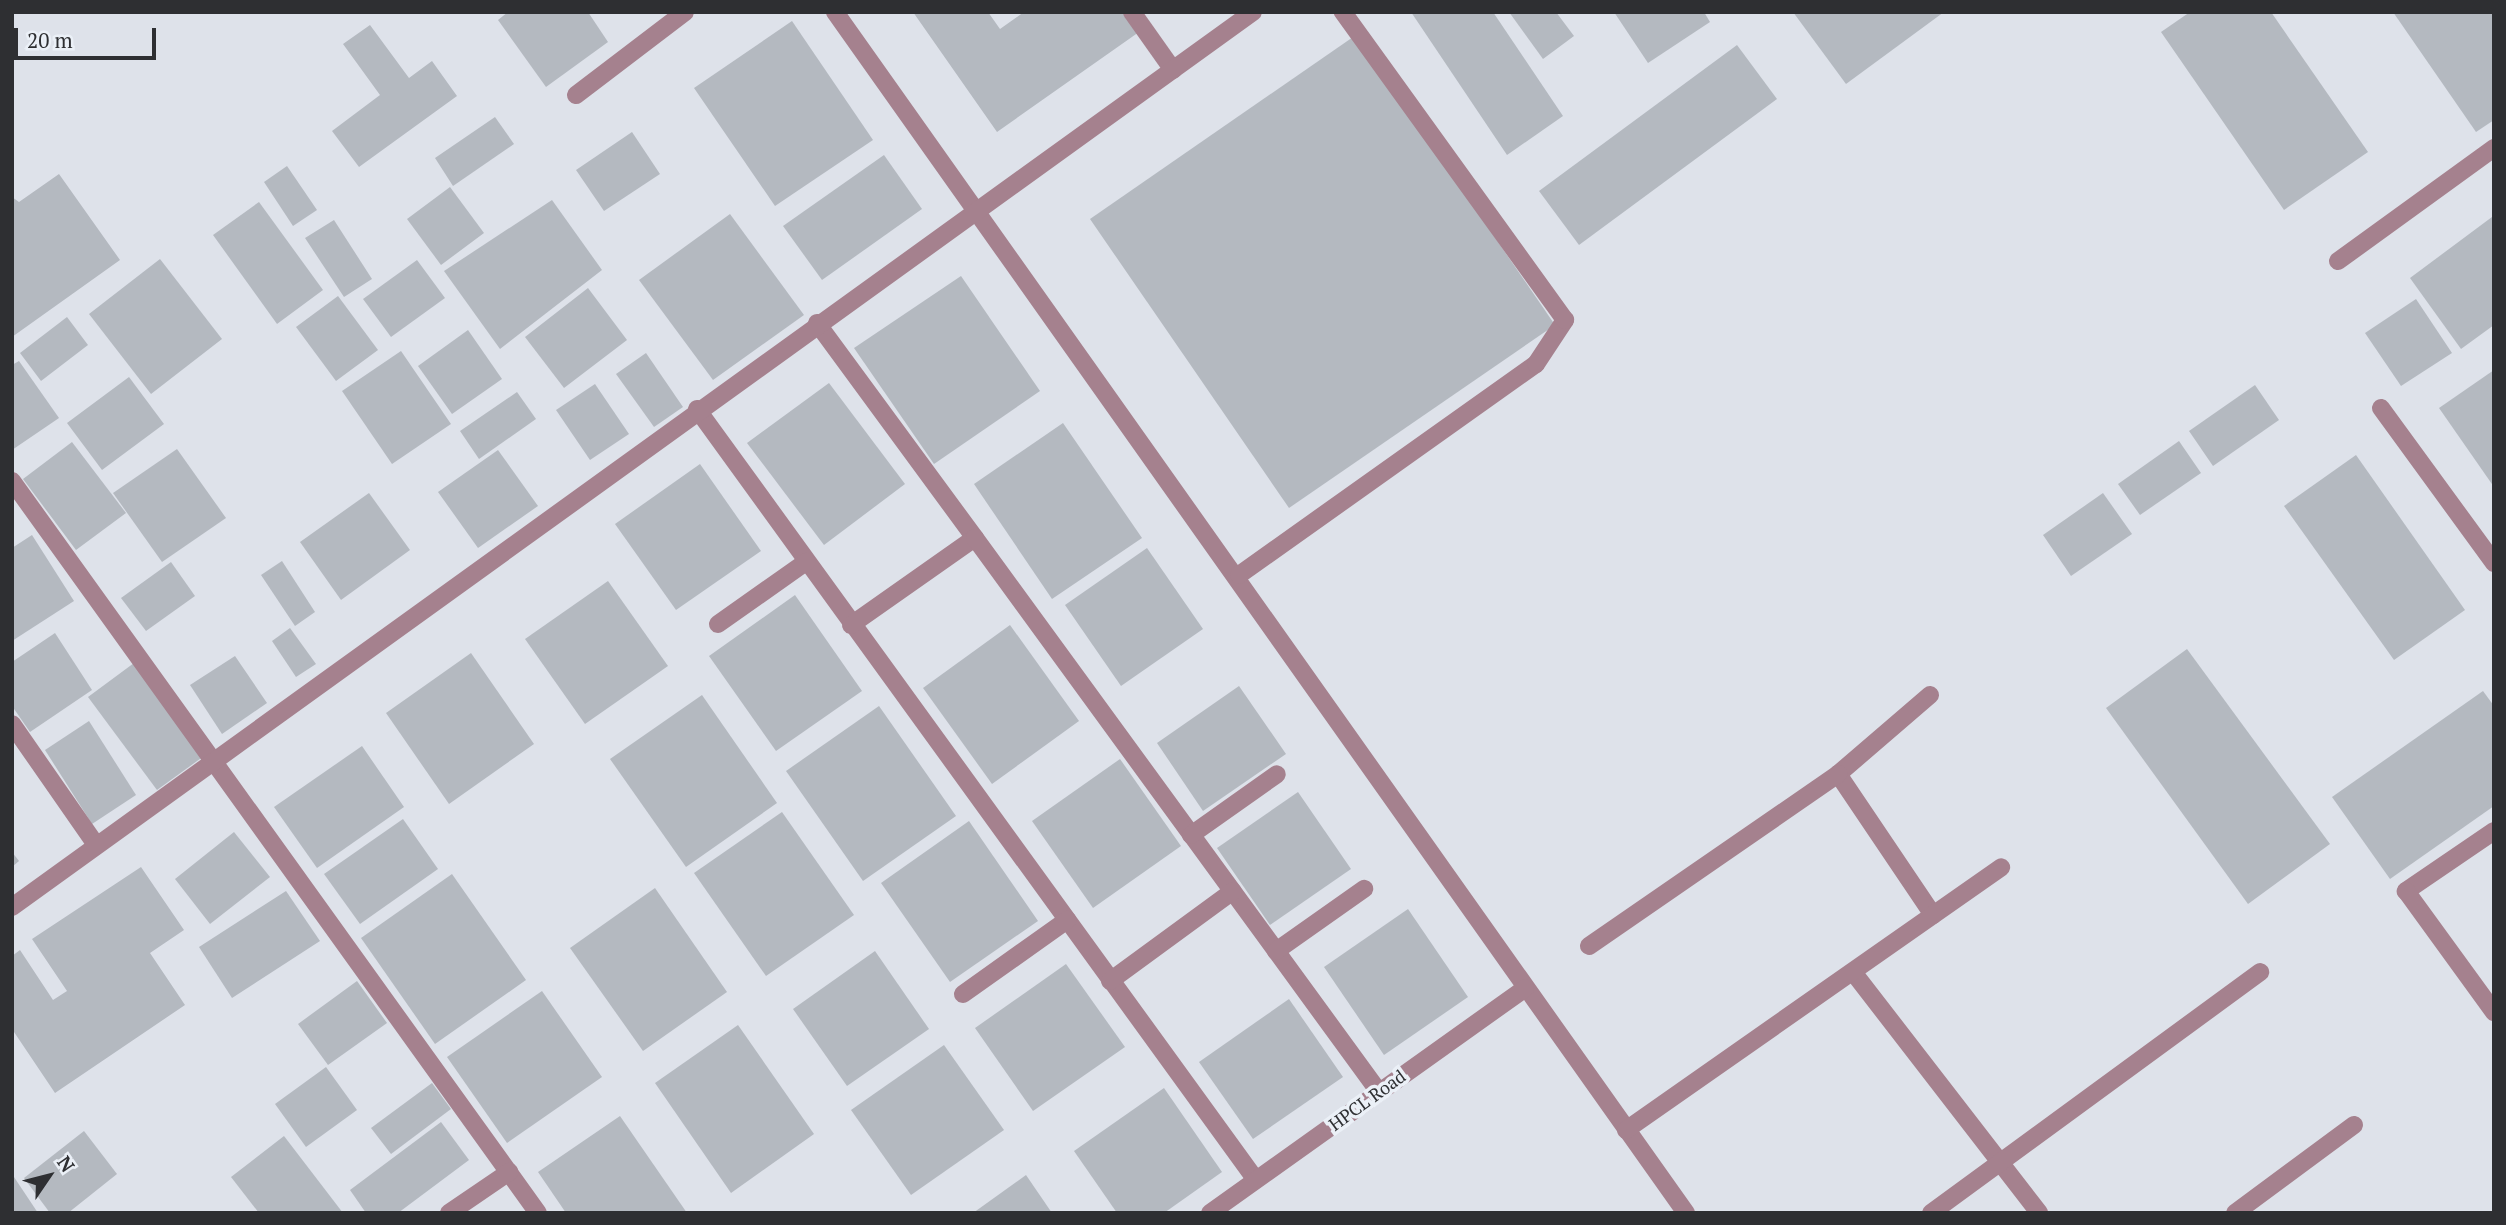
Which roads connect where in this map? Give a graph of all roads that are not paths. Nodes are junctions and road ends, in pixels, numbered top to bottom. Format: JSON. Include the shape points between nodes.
{"nodes":[{"id":1,"x":685,"y":12,"type":"edge"},
{"id":2,"x":835,"y":12,"type":"edge"},
{"id":3,"x":1132,"y":12,"type":"edge"},
{"id":4,"x":1253,"y":12,"type":"edge"},
{"id":5,"x":1343,"y":12,"type":"edge"},
{"id":6,"x":1173,"y":70,"type":"junction"},
{"id":7,"x":576,"y":95,"type":"dead end"},
{"id":8,"x":2494,"y":148,"type":"edge"},
{"id":9,"x":981,"y":211,"type":"junction"},
{"id":10,"x":2338,"y":261,"type":"dead end"},
{"id":11,"x":817,"y":323,"type":"junction"},
{"id":12,"x":2381,"y":408,"type":"dead end"},
{"id":13,"x":697,"y":410,"type":"junction"},
{"id":14,"x":12,"y":481,"type":"edge"},
{"id":15,"x":975,"y":538,"type":"junction"},
{"id":16,"x":806,"y":562,"type":"junction"},
{"id":17,"x":2494,"y":563,"type":"edge"},
{"id":18,"x":1240,"y":575,"type":"junction"},
{"id":19,"x":718,"y":624,"type":"dead end"},
{"id":20,"x":851,"y":625,"type":"junction"},
{"id":21,"x":1930,"y":695,"type":"dead end"},
{"id":22,"x":12,"y":724,"type":"edge"},
{"id":23,"x":213,"y":760,"type":"junction"},
{"id":24,"x":1278,"y":774,"type":"dead end"},
{"id":25,"x":1838,"y":774,"type":"junction"},
{"id":26,"x":2494,"y":831,"type":"edge"},
{"id":27,"x":1191,"y":835,"type":"junction"},
{"id":28,"x":96,"y":845,"type":"junction"},
{"id":29,"x":2001,"y":867,"type":"dead end"},
{"id":30,"x":1364,"y":889,"type":"dead end"},
{"id":31,"x":1233,"y":891,"type":"junction"},
{"id":32,"x":12,"y":907,"type":"edge"},
{"id":33,"x":1933,"y":915,"type":"junction"},
{"id":34,"x":1067,"y":920,"type":"junction"},
{"id":35,"x":1589,"y":946,"type":"dead end"},
{"id":36,"x":1276,"y":951,"type":"junction"},
{"id":37,"x":1853,"y":972,"type":"junction"},
{"id":38,"x":2260,"y":972,"type":"dead end"},
{"id":39,"x":1110,"y":981,"type":"junction"},
{"id":40,"x":1525,"y":988,"type":"junction"},
{"id":41,"x":962,"y":994,"type":"dead end"},
{"id":42,"x":2494,"y":1012,"type":"edge"},
{"id":43,"x":1378,"y":1092,"type":"junction"},
{"id":44,"x":2354,"y":1125,"type":"dead end"},
{"id":45,"x":1626,"y":1130,"type":"junction"},
{"id":46,"x":2000,"y":1162,"type":"junction"},
{"id":47,"x":509,"y":1172,"type":"junction"},
{"id":48,"x":1255,"y":1180,"type":"junction"},
{"id":49,"x":449,"y":1213,"type":"edge"},
{"id":50,"x":538,"y":1213,"type":"edge"},
{"id":51,"x":1210,"y":1213,"type":"edge"},
{"id":52,"x":1686,"y":1213,"type":"edge"},
{"id":53,"x":1931,"y":1213,"type":"edge"},
{"id":54,"x":2039,"y":1213,"type":"edge"},
{"id":55,"x":2235,"y":1213,"type":"edge"}],
"edges":[{"from":1,"to":7,"type":"street"},
{"from":2,"to":9,"type":"street"},
{"from":3,"to":6,"type":"street"},
{"from":4,"to":6,"type":"street"},
{"from":5,"to":18,"type":"street","via":[[1565,320],[1536,364]]},
{"from":6,"to":9,"type":"street"},
{"from":8,"to":10,"type":"street"},
{"from":9,"to":11,"type":"street"},
{"from":9,"to":18,"type":"street"},
{"from":11,"to":13,"type":"street"},
{"from":11,"to":15,"type":"street"},
{"from":12,"to":17,"type":"street"},
{"from":13,"to":16,"type":"street"},
{"from":13,"to":23,"type":"street"},
{"from":14,"to":23,"type":"street"},
{"from":15,"to":20,"type":"street"},
{"from":15,"to":27,"type":"street"},
{"from":16,"to":19,"type":"street"},
{"from":16,"to":20,"type":"street"},
{"from":18,"to":40,"type":"street"},
{"from":20,"to":34,"type":"street"},
{"from":21,"to":25,"type":"street"},
{"from":22,"to":28,"type":"street"},
{"from":23,"to":28,"type":"street"},
{"from":23,"to":47,"type":"street"},
{"from":24,"to":27,"type":"street"},
{"from":25,"to":33,"type":"street"},
{"from":25,"to":35,"type":"street"},
{"from":26,"to":42,"type":"street","via":[[2406,891]]},
{"from":27,"to":31,"type":"street"},
{"from":28,"to":32,"type":"street"},
{"from":29,"to":33,"type":"street"},
{"from":30,"to":36,"type":"street"},
{"from":31,"to":36,"type":"street"},
{"from":31,"to":39,"type":"street"},
{"from":33,"to":37,"type":"street"},
{"from":34,"to":39,"type":"street"},
{"from":34,"to":41,"type":"street"},
{"from":36,"to":43,"type":"street"},
{"from":37,"to":45,"type":"street"},
{"from":37,"to":46,"type":"street"},
{"from":38,"to":46,"type":"street"},
{"from":39,"to":48,"type":"street"},
{"from":40,"to":43,"type":"street","name":"HPCL Road"},
{"from":40,"to":45,"type":"street"},
{"from":43,"to":48,"type":"street","name":"HPCL Road"},
{"from":44,"to":55,"type":"street"},
{"from":45,"to":52,"type":"street"},
{"from":46,"to":53,"type":"street"},
{"from":46,"to":54,"type":"street"},
{"from":47,"to":49,"type":"street"},
{"from":47,"to":50,"type":"street"},
{"from":48,"to":51,"type":"street","name":"HPCL Road"}]}
